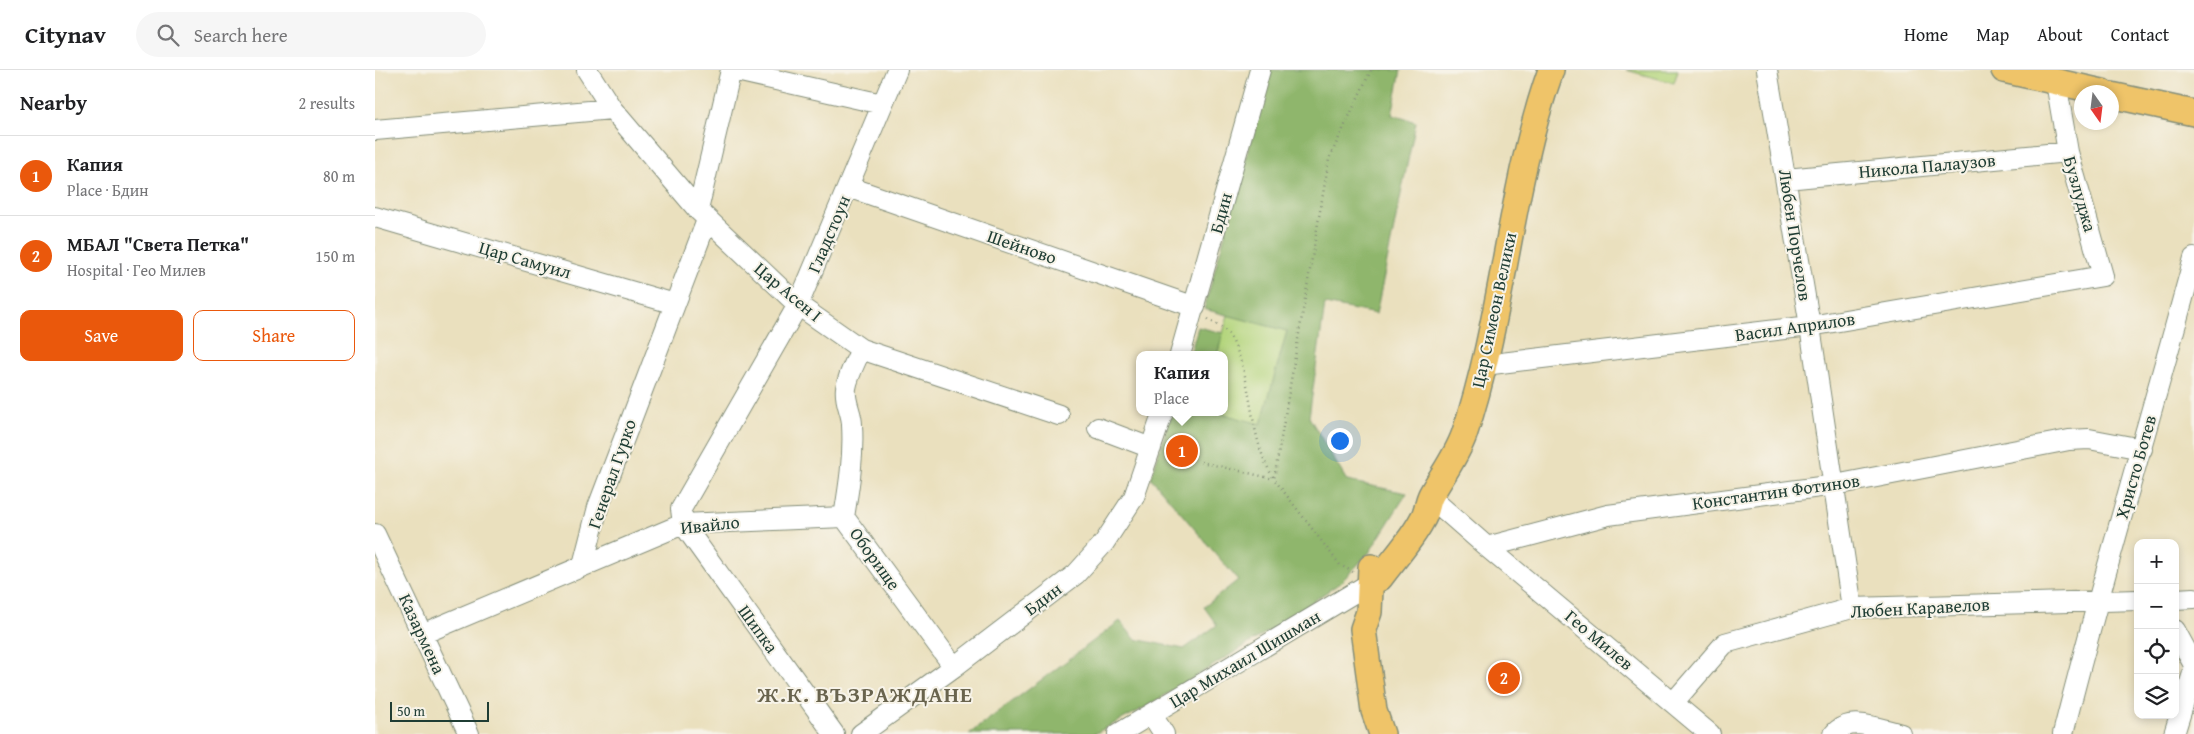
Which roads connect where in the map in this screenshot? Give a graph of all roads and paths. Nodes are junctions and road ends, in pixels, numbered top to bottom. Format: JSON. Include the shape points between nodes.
{"nodes":[{"id":1,"x":587,"y":70,"type":"edge"},
{"id":2,"x":731,"y":70,"type":"edge"},
{"id":3,"x":897,"y":70,"type":"edge"},
{"id":4,"x":1260,"y":70,"type":"edge"},
{"id":5,"x":1371,"y":70,"type":"edge"},
{"id":6,"x":1551,"y":70,"type":"edge"},
{"id":7,"x":1563,"y":70,"type":"edge"},
{"id":8,"x":1767,"y":70,"type":"edge"},
{"id":9,"x":2004,"y":70,"type":"edge"},
{"id":10,"x":2056,"y":82,"type":"junction"},
{"id":11,"x":2074,"y":86,"type":"edge"},
{"id":12,"x":2119,"y":97,"type":"edge"},
{"id":13,"x":882,"y":104,"type":"junction"},
{"id":14,"x":612,"y":109,"type":"junction"},
{"id":15,"x":2194,"y":113,"type":"edge"},
{"id":16,"x":1537,"y":115,"type":"junction"},
{"id":17,"x":375,"y":130,"type":"edge"},
{"id":18,"x":2068,"y":152,"type":"junction"},
{"id":19,"x":1786,"y":179,"type":"junction"},
{"id":20,"x":849,"y":188,"type":"junction"},
{"id":21,"x":703,"y":215,"type":"junction"},
{"id":22,"x":375,"y":217,"type":"edge"},
{"id":23,"x":2194,"y":258,"type":"edge"},
{"id":24,"x":2103,"y":276,"type":"joint"},
{"id":25,"x":675,"y":304,"type":"junction"},
{"id":26,"x":798,"y":305,"type":"junction"},
{"id":27,"x":1195,"y":307,"type":"junction"},
{"id":28,"x":1810,"y":323,"type":"junction"},
{"id":29,"x":861,"y":349,"type":"junction"},
{"id":30,"x":1181,"y":351,"type":"edge"},
{"id":31,"x":1484,"y":365,"type":"junction"},
{"id":32,"x":1059,"y":416,"type":"dead end"},
{"id":33,"x":1162,"y":416,"type":"edge"},
{"id":34,"x":1097,"y":428,"type":"dead end"},
{"id":35,"x":1151,"y":448,"type":"junction"},
{"id":36,"x":2142,"y":449,"type":"junction"},
{"id":37,"x":1201,"y":462,"type":"dead end"},
{"id":38,"x":1274,"y":479,"type":"junction"},
{"id":39,"x":1835,"y":485,"type":"junction"},
{"id":40,"x":1430,"y":497,"type":"junction"},
{"id":41,"x":844,"y":517,"type":"junction"},
{"id":42,"x":683,"y":524,"type":"junction"},
{"id":43,"x":375,"y":534,"type":"edge"},
{"id":44,"x":1487,"y":547,"type":"junction"},
{"id":45,"x":583,"y":565,"type":"junction"},
{"id":46,"x":1372,"y":582,"type":"junction"},
{"id":47,"x":2194,"y":598,"type":"edge"},
{"id":48,"x":2179,"y":599,"type":"edge"},
{"id":49,"x":2134,"y":600,"type":"edge"},
{"id":50,"x":2097,"y":601,"type":"junction"},
{"id":51,"x":1852,"y":608,"type":"junction"},
{"id":52,"x":423,"y":634,"type":"junction"},
{"id":53,"x":2179,"y":637,"type":"edge"},
{"id":54,"x":2194,"y":665,"type":"edge"},
{"id":55,"x":954,"y":667,"type":"junction"},
{"id":56,"x":2194,"y":670,"type":"edge"},
{"id":57,"x":1673,"y":703,"type":"junction"},
{"id":58,"x":1152,"y":715,"type":"junction"},
{"id":59,"x":1382,"y":732,"type":"edge"},
{"id":60,"x":469,"y":734,"type":"edge"},
{"id":61,"x":833,"y":734,"type":"edge"},
{"id":62,"x":861,"y":734,"type":"edge"},
{"id":63,"x":1118,"y":734,"type":"edge"},
{"id":64,"x":1164,"y":734,"type":"edge"},
{"id":65,"x":1710,"y":734,"type":"edge"},
{"id":66,"x":1834,"y":734,"type":"edge"},
{"id":67,"x":1901,"y":734,"type":"edge"},
{"id":68,"x":2063,"y":734,"type":"edge"},
{"id":69,"x":2175,"y":734,"type":"edge"}],
"edges":[{"from":1,"to":14,"type":"street","name":"Цар Асен I"},
{"from":2,"to":13,"type":"street"},
{"from":2,"to":21,"type":"street","name":"Генерал Гурко"},
{"from":3,"to":13,"type":"street","name":"Гладстоун"},
{"from":4,"to":27,"type":"street","name":"Бдин"},
{"from":5,"to":38,"type":"path","via":[[1329,159]]},
{"from":6,"to":16,"type":"main road","name":"Цар Симеон Велики"},
{"from":7,"to":16,"type":"main road","name":"Цар Симеон Велики"},
{"from":8,"to":19,"type":"street","name":"Любен Порчелов"},
{"from":9,"to":10,"type":"main road"},
{"from":10,"to":11,"type":"main road"},
{"from":10,"to":18,"type":"street","name":"Бузлуджа"},
{"from":12,"to":15,"type":"main road"},
{"from":13,"to":20,"type":"street","name":"Гладстоун"},
{"from":14,"to":17,"type":"street"},
{"from":14,"to":21,"type":"street","name":"Цар Асен I"},
{"from":16,"to":31,"type":"main road","name":"Цар Симеон Велики"},
{"from":18,"to":19,"type":"street","name":"Никола Палаузов"},
{"from":18,"to":24,"type":"street","name":"Бузлуджа"},
{"from":19,"to":28,"type":"street","name":"Любен Порчелов"},
{"from":20,"to":26,"type":"street","name":"Гладстоун"},
{"from":20,"to":27,"type":"street","name":"Шейново"},
{"from":21,"to":25,"type":"street","name":"Генерал Гурко"},
{"from":21,"to":26,"type":"street","name":"Цар Асен I"},
{"from":22,"to":25,"type":"street","name":"Цар Самуил"},
{"from":23,"to":36,"type":"street","name":"Христо Ботев"},
{"from":24,"to":28,"type":"street","name":"Васил Априлов"},
{"from":25,"to":45,"type":"street","name":"Генерал Гурко","via":[[597,507]]},
{"from":26,"to":29,"type":"street","name":"Цар Асен I"},
{"from":26,"to":42,"type":"street","name":"Гладстоун","via":[[681,509]]},
{"from":27,"to":30,"type":"street","name":"Бдин"},
{"from":27,"to":38,"type":"path","via":[[1231,337],[1244,374],[1262,455]]},
{"from":28,"to":31,"type":"street","name":"Васил Априлов"},
{"from":28,"to":39,"type":"street","name":"Любен Порчелов"},
{"from":29,"to":32,"type":"street","name":"Цар Асен I"},
{"from":29,"to":41,"type":"street","name":"Оборище","via":[[846,387],[845,400],[851,412],[853,439]]},
{"from":31,"to":40,"type":"main road","name":"Цар Симеон Велики","via":[[1463,436]]},
{"from":33,"to":35,"type":"street","name":"Бдин"},
{"from":34,"to":35,"type":"street"},
{"from":35,"to":55,"type":"street","name":"Бдин","via":[[1130,504],[1104,543],[1076,574]]},
{"from":36,"to":39,"type":"street","name":"Константин Фотинов","via":[[2089,439],[2069,440]]},
{"from":36,"to":50,"type":"street","name":"Христо Ботев"},
{"from":37,"to":38,"type":"path"},
{"from":38,"to":46,"type":"path","via":[[1340,565]]},
{"from":39,"to":44,"type":"street","name":"Константин Фотинов","via":[[1608,515]]},
{"from":39,"to":51,"type":"street","name":"Любен Порчелов"},
{"from":40,"to":44,"type":"street"},
{"from":40,"to":46,"type":"main road","name":"Цар Симеон Велики","via":[[1423,520],[1379,578]]},
{"from":41,"to":42,"type":"street","name":"Ивайло"},
{"from":41,"to":55,"type":"street","name":"Оборище"},
{"from":42,"to":45,"type":"street","name":"Ивайло"},
{"from":42,"to":61,"type":"street","name":"Шипка"},
{"from":43,"to":52,"type":"street","name":"Казармена"},
{"from":44,"to":57,"type":"street","name":"Гео Милев"},
{"from":45,"to":52,"type":"street"},
{"from":46,"to":58,"type":"street","name":"Цар Михаил Шишман"},
{"from":46,"to":59,"type":"main road","via":[[1369,612],[1376,628],[1387,710]]},
{"from":47,"to":48,"type":"street"},
{"from":49,"to":50,"type":"street","name":"Любен Каравелов"},
{"from":50,"to":51,"type":"street","name":"Любен Каравелов"},
{"from":50,"to":68,"type":"street","name":"Христо Ботев"},
{"from":51,"to":57,"type":"street","name":"Любен Каравелов","via":[[1725,643]]},
{"from":52,"to":60,"type":"street","name":"Казармена"},
{"from":53,"to":54,"type":"street"},
{"from":55,"to":62,"type":"street","name":"Бдин"},
{"from":56,"to":69,"type":"street"},
{"from":57,"to":65,"type":"street","name":"Гео Милев"},
{"from":58,"to":63,"type":"street","name":"Цар Михаил Шишман"},
{"from":58,"to":64,"type":"street"},
{"from":66,"to":67,"type":"street","via":[[1846,724],[1866,725]]}]}
